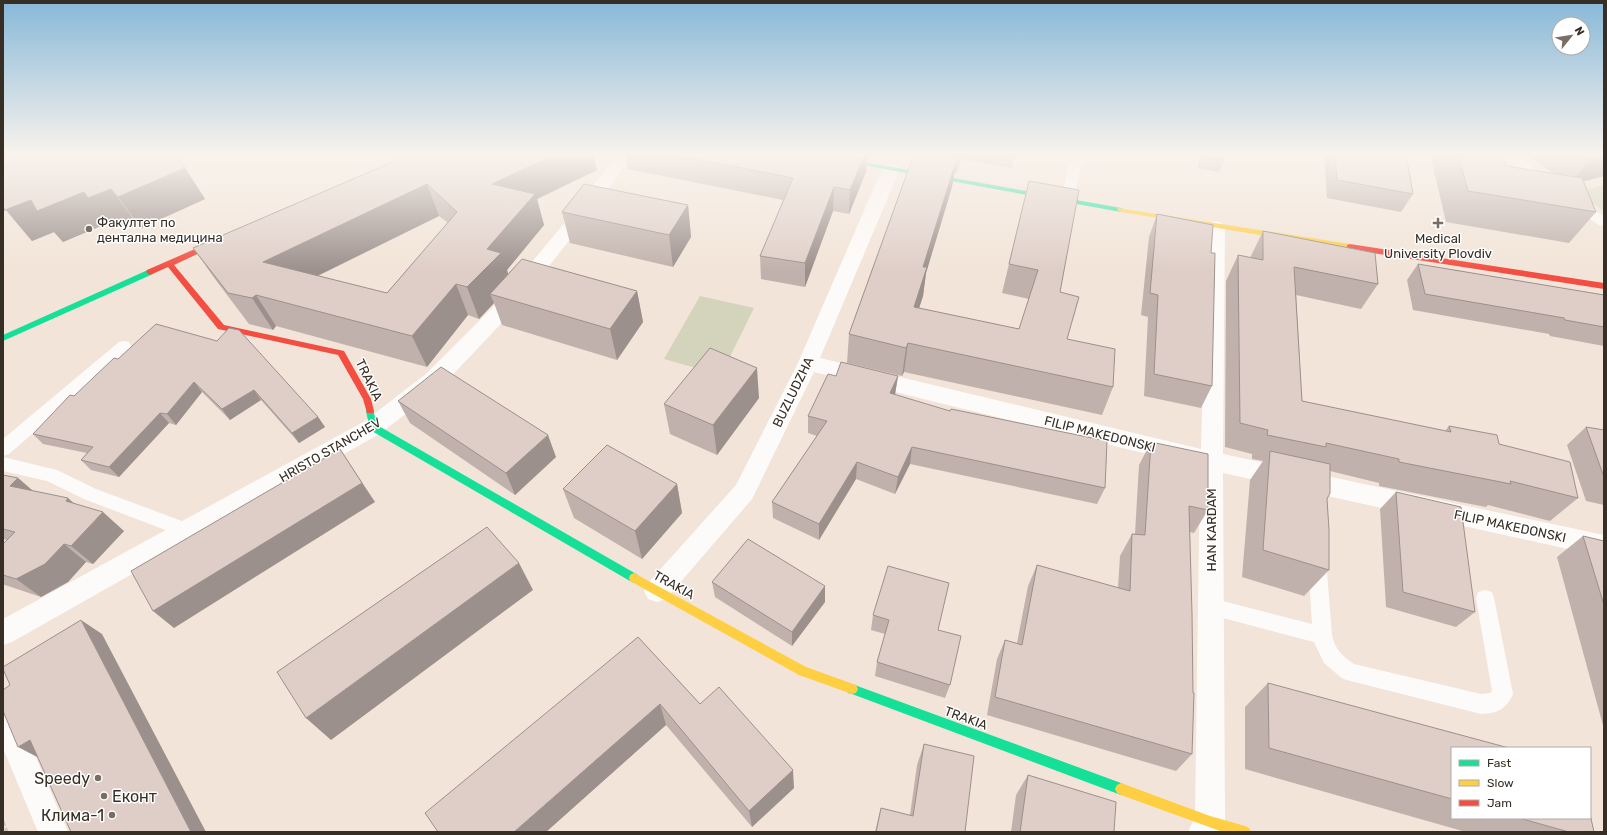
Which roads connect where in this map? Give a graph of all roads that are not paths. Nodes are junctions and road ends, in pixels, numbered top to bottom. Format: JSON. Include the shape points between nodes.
{"nodes":[{"id":1,"x":596,"y":193,"type":"edge"},
{"id":2,"x":882,"y":193,"type":"edge"},
{"id":3,"x":1026,"y":193,"type":"edge"},
{"id":4,"x":1069,"y":193,"type":"edge"},
{"id":5,"x":1561,"y":193,"type":"edge"},
{"id":6,"x":1067,"y":200,"type":"junction"},
{"id":7,"x":1604,"y":222,"type":"edge"},
{"id":8,"x":1216,"y":226,"type":"junction"},
{"id":9,"x":232,"y":236,"type":"edge"},
{"id":10,"x":169,"y":264,"type":"junction"},
{"id":11,"x":1604,"y":286,"type":"edge"},
{"id":12,"x":3,"y":338,"type":"edge"},
{"id":13,"x":124,"y":346,"type":"dead end"},
{"id":14,"x":808,"y":363,"type":"junction"},
{"id":15,"x":373,"y":427,"type":"junction"},
{"id":16,"x":3,"y":449,"type":"edge"},
{"id":17,"x":1212,"y":461,"type":"junction"},
{"id":18,"x":3,"y":464,"type":"edge"},
{"id":19,"x":188,"y":531,"type":"junction"},
{"id":20,"x":1316,"y":542,"type":"edge"},
{"id":21,"x":1604,"y":546,"type":"edge"},
{"id":22,"x":657,"y":591,"type":"junction"},
{"id":23,"x":1485,"y":598,"type":"dead end"},
{"id":24,"x":1211,"y":607,"type":"junction"},
{"id":25,"x":3,"y":633,"type":"edge"},
{"id":26,"x":1322,"y":635,"type":"junction"},
{"id":27,"x":3,"y":714,"type":"edge"},
{"id":28,"x":1207,"y":827,"type":"edge"},
{"id":29,"x":53,"y":832,"type":"edge"},
{"id":30,"x":1245,"y":832,"type":"edge"}],
"edges":[{"from":1,"to":15,"type":"street","name":"HRISTO STANCHEV","via":[[508,304],[434,378]]},
{"from":2,"to":14,"type":"street","name":"BUZLUDZHA"},
{"from":3,"to":6,"type":"street"},
{"from":4,"to":6,"type":"lane"},
{"from":5,"to":7,"type":"lane"},
{"from":6,"to":8,"type":"street"},
{"from":8,"to":11,"type":"street"},
{"from":8,"to":17,"type":"street","name":"HAN KARDAM"},
{"from":9,"to":10,"type":"street"},
{"from":10,"to":12,"type":"street"},
{"from":10,"to":15,"type":"street","name":"TRAKIA","via":[[220,327],[341,353],[367,399]]},
{"from":13,"to":16,"type":"lane"},
{"from":14,"to":17,"type":"street","name":"FILIP MAKEDONSKI"},
{"from":14,"to":22,"type":"street","name":"BUZLUDZHA","via":[[744,492]]},
{"from":15,"to":19,"type":"street","name":"HRISTO STANCHEV"},
{"from":15,"to":22,"type":"street","name":"TRAKIA"},
{"from":17,"to":21,"type":"street","name":"FILIP MAKEDONSKI"},
{"from":17,"to":24,"type":"street","name":"HAN KARDAM"},
{"from":18,"to":19,"type":"lane","via":[[51,476],[90,494]]},
{"from":19,"to":25,"type":"street","name":"HRISTO STANCHEV"},
{"from":20,"to":26,"type":"lane"},
{"from":22,"to":28,"type":"street","name":"TRAKIA","via":[[803,671]]},
{"from":23,"to":26,"type":"lane","via":[[1503,694],[1495,703],[1481,704],[1350,672],[1336,664],[1326,651]]},
{"from":24,"to":26,"type":"lane"},
{"from":24,"to":28,"type":"street","name":"HAN KARDAM"},
{"from":27,"to":29,"type":"street"},
{"from":28,"to":30,"type":"street","name":"TRAKIA"}]}
